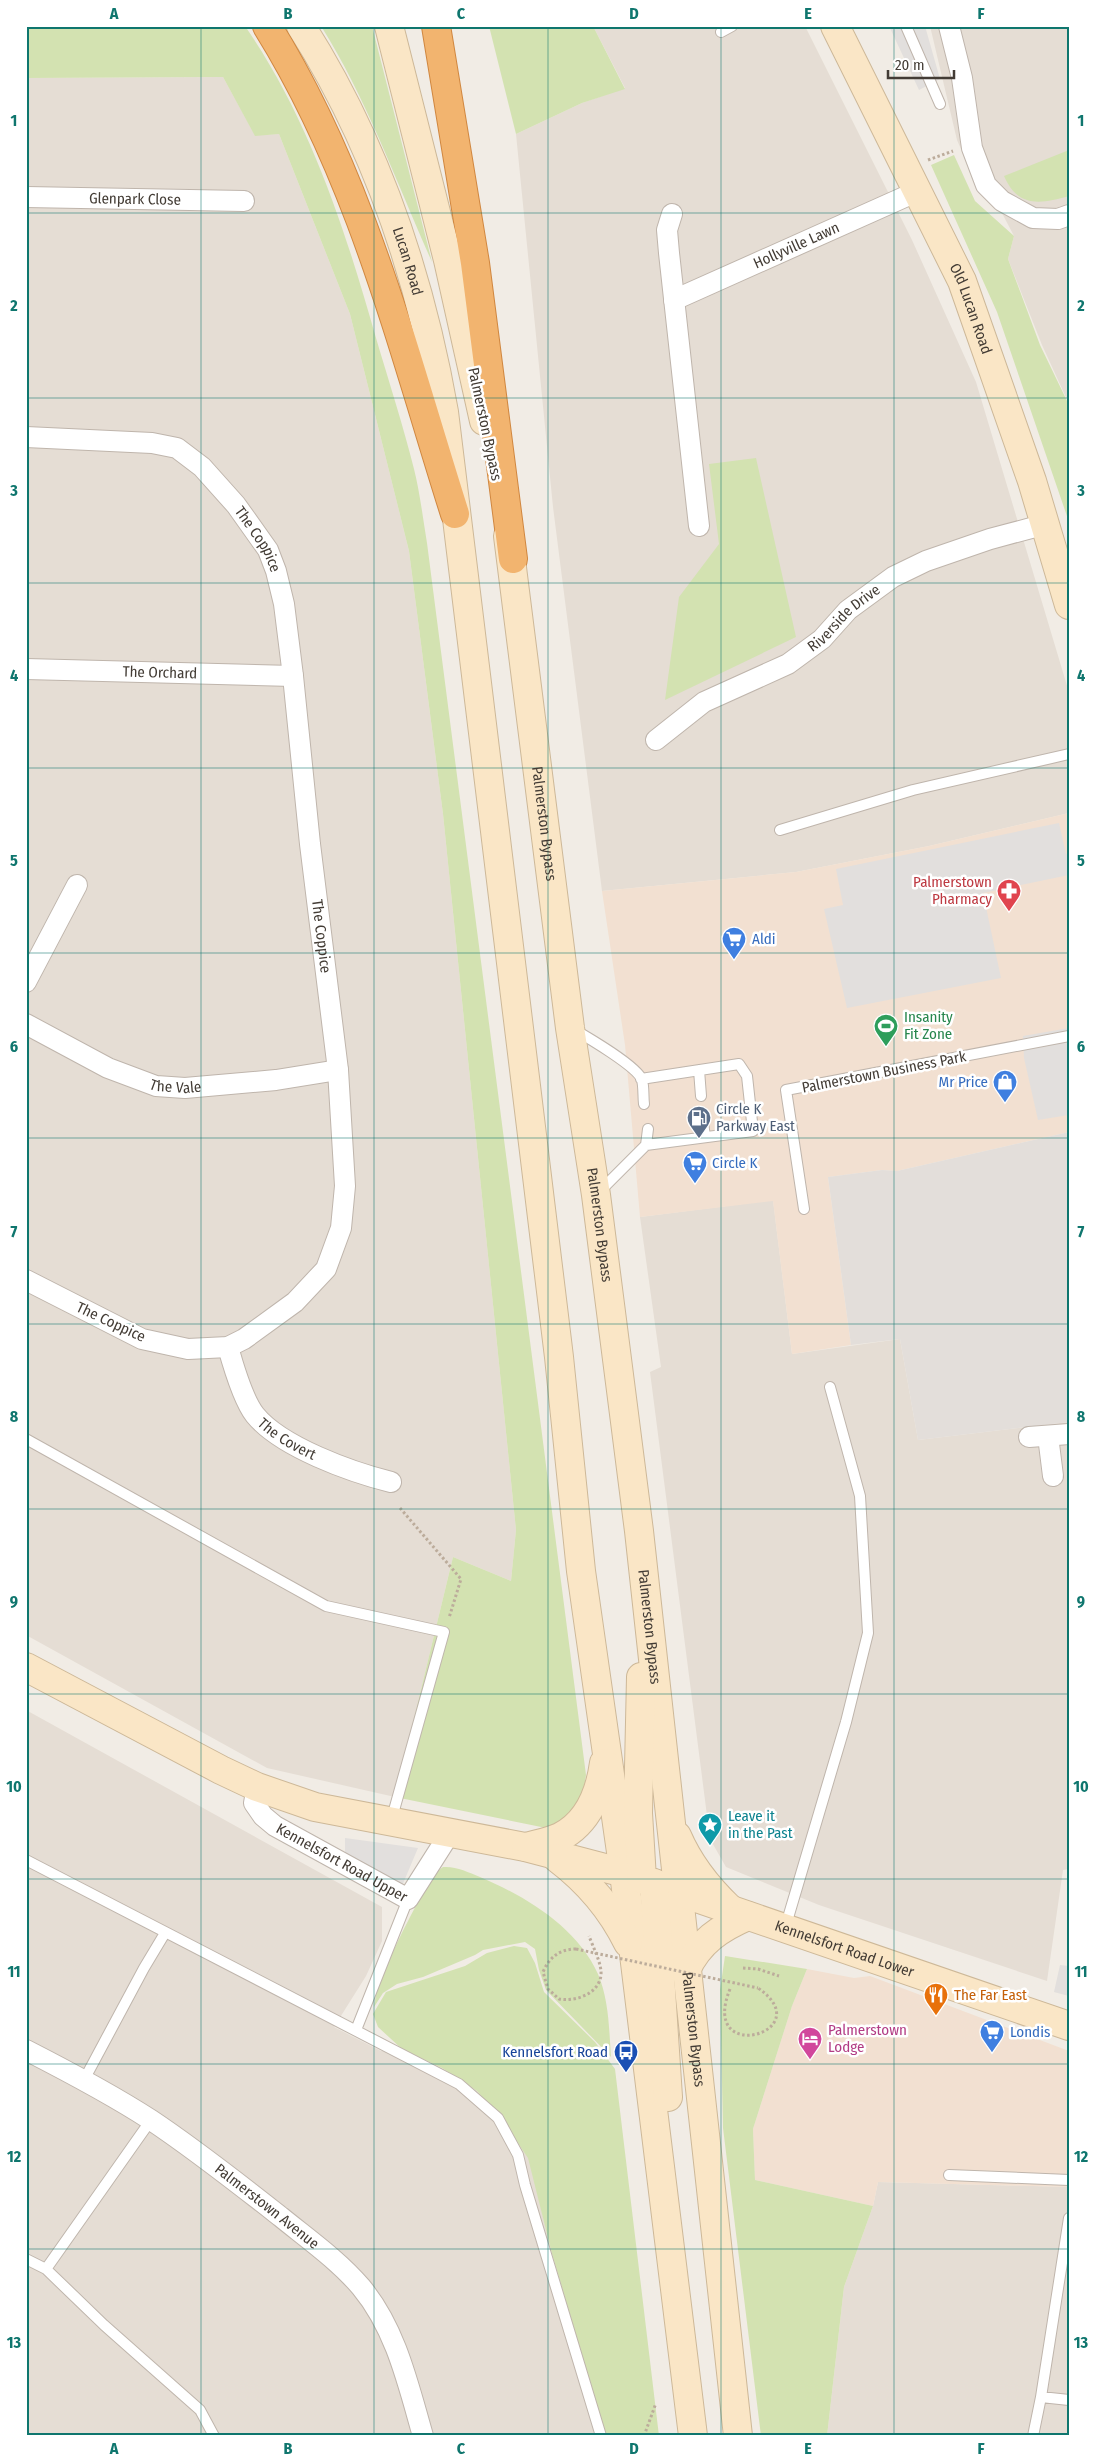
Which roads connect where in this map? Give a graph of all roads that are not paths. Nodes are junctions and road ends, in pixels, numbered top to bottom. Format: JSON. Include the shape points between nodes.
{"nodes":[{"id":1,"x":267,"y":26,"type":"edge"},
{"id":2,"x":301,"y":26,"type":"edge"},
{"id":3,"x":389,"y":26,"type":"edge"},
{"id":4,"x":436,"y":26,"type":"edge"},
{"id":5,"x":732,"y":26,"type":"edge"},
{"id":6,"x":835,"y":26,"type":"edge"},
{"id":7,"x":906,"y":26,"type":"edge"},
{"id":8,"x":949,"y":26,"type":"edge"},
{"id":9,"x":721,"y":32,"type":"dead end"},
{"id":10,"x":940,"y":104,"type":"dead end"},
{"id":11,"x":918,"y":191,"type":"junction"},
{"id":12,"x":26,"y":196,"type":"edge"},
{"id":13,"x":244,"y":201,"type":"dead end"},
{"id":14,"x":672,"y":214,"type":"dead end"},
{"id":15,"x":1069,"y":215,"type":"edge"},
{"id":16,"x":674,"y":300,"type":"junction"},
{"id":17,"x":26,"y":437,"type":"edge"},
{"id":18,"x":455,"y":514,"type":"junction"},
{"id":19,"x":1046,"y":524,"type":"junction"},
{"id":20,"x":699,"y":526,"type":"dead end"},
{"id":21,"x":513,"y":559,"type":"junction"},
{"id":22,"x":1069,"y":605,"type":"edge"},
{"id":23,"x":26,"y":669,"type":"edge"},
{"id":24,"x":293,"y":676,"type":"junction"},
{"id":25,"x":656,"y":740,"type":"dead end"},
{"id":26,"x":1069,"y":754,"type":"edge"},
{"id":27,"x":780,"y":830,"type":"dead end"},
{"id":28,"x":77,"y":885,"type":"dead end"},
{"id":29,"x":26,"y":982,"type":"edge"},
{"id":30,"x":26,"y":1024,"type":"edge"},
{"id":31,"x":570,"y":1028,"type":"junction"},
{"id":32,"x":1069,"y":1036,"type":"edge"},
{"id":33,"x":338,"y":1070,"type":"junction"},
{"id":34,"x":699,"y":1070,"type":"junction"},
{"id":35,"x":641,"y":1078,"type":"junction"},
{"id":36,"x":701,"y":1096,"type":"dead end"},
{"id":37,"x":644,"y":1104,"type":"dead end"},
{"id":38,"x":704,"y":1122,"type":"dead end"},
{"id":39,"x":648,"y":1129,"type":"dead end"},
{"id":40,"x":705,"y":1137,"type":"junction"},
{"id":41,"x":646,"y":1145,"type":"junction"},
{"id":42,"x":596,"y":1195,"type":"junction"},
{"id":43,"x":804,"y":1209,"type":"dead end"},
{"id":44,"x":26,"y":1280,"type":"edge"},
{"id":45,"x":228,"y":1347,"type":"junction"},
{"id":46,"x":830,"y":1387,"type":"dead end"},
{"id":47,"x":1069,"y":1434,"type":"edge"},
{"id":48,"x":26,"y":1439,"type":"edge"},
{"id":49,"x":1053,"y":1476,"type":"dead end"},
{"id":50,"x":390,"y":1482,"type":"dead end"},
{"id":51,"x":643,"y":1568,"type":"junction"},
{"id":52,"x":26,"y":1667,"type":"edge"},
{"id":53,"x":606,"y":1745,"type":"junction"},
{"id":54,"x":257,"y":1787,"type":"junction"},
{"id":55,"x":669,"y":1816,"type":"junction"},
{"id":56,"x":391,"y":1821,"type":"junction"},
{"id":57,"x":450,"y":1833,"type":"junction"},
{"id":58,"x":525,"y":1848,"type":"junction"},
{"id":59,"x":552,"y":1854,"type":"junction"},
{"id":60,"x":26,"y":1860,"type":"edge"},
{"id":61,"x":649,"y":1882,"type":"junction"},
{"id":62,"x":408,"y":1899,"type":"junction"},
{"id":63,"x":740,"y":1913,"type":"junction"},
{"id":64,"x":784,"y":1929,"type":"junction"},
{"id":65,"x":165,"y":1933,"type":"junction"},
{"id":66,"x":634,"y":1954,"type":"junction"},
{"id":67,"x":686,"y":1970,"type":"junction"},
{"id":68,"x":1069,"y":2026,"type":"edge"},
{"id":69,"x":356,"y":2030,"type":"junction"},
{"id":70,"x":26,"y":2050,"type":"edge"},
{"id":71,"x":84,"y":2080,"type":"junction"},
{"id":72,"x":151,"y":2120,"type":"junction"},
{"id":73,"x":949,"y":2175,"type":"dead end"},
{"id":74,"x":1069,"y":2180,"type":"edge"},
{"id":75,"x":1069,"y":2218,"type":"edge"},
{"id":76,"x":670,"y":2250,"type":"junction"},
{"id":77,"x":26,"y":2259,"type":"edge"},
{"id":78,"x":46,"y":2269,"type":"junction"},
{"id":79,"x":1041,"y":2397,"type":"junction"},
{"id":80,"x":1069,"y":2400,"type":"edge"},
{"id":81,"x":214,"y":2436,"type":"edge"},
{"id":82,"x":423,"y":2436,"type":"edge"},
{"id":83,"x":601,"y":2436,"type":"edge"},
{"id":84,"x":693,"y":2436,"type":"edge"},
{"id":85,"x":738,"y":2436,"type":"edge"},
{"id":86,"x":1033,"y":2436,"type":"edge"}],
"edges":[{"from":1,"to":18,"type":"highway","via":[[322,123],[356,205]]},
{"from":2,"to":18,"type":"main road","name":"Lucan Road","via":[[364,142],[413,271],[442,402]]},
{"from":3,"to":21,"type":"main road","name":"Palmerston Bypass","via":[[476,380]]},
{"from":4,"to":21,"type":"highway","via":[[475,262]]},
{"from":5,"to":9,"type":"lane"},
{"from":6,"to":11,"type":"main road","name":"Old Lucan Road"},
{"from":7,"to":10,"type":"lane"},
{"from":8,"to":15,"type":"street","via":[[962,78],[972,148],[986,184],[1002,201],[1033,218],[1058,219]]},
{"from":11,"to":16,"type":"street","name":"Hollyville Lawn"},
{"from":11,"to":19,"type":"main road","name":"Old Lucan Road","via":[[966,290]]},
{"from":12,"to":13,"type":"street","name":"Glenpark Close"},
{"from":14,"to":16,"type":"street","via":[[667,230]]},
{"from":16,"to":20,"type":"street"},
{"from":17,"to":24,"type":"street","name":"The Coppice","via":[[152,442],[177,448],[202,468],[236,505],[268,550],[284,604]]},
{"from":18,"to":53,"type":"main road","name":"Palmerston Bypass","via":[[559,1357],[581,1571]]},
{"from":19,"to":22,"type":"main road","name":"Old Lucan Road"},
{"from":19,"to":25,"type":"street","name":"Riverside Drive","via":[[926,560],[893,577],[848,610],[822,639],[788,664],[704,702]]},
{"from":21,"to":31,"type":"main road","name":"Palmerston Bypass"},
{"from":23,"to":24,"type":"street","name":"The Orchard"},
{"from":24,"to":33,"type":"street","name":"The Coppice"},
{"from":26,"to":27,"type":"lane","via":[[913,790]]},
{"from":28,"to":29,"type":"street"},
{"from":30,"to":33,"type":"street","name":"The Vale","via":[[108,1068],[156,1086],[194,1088]]},
{"from":31,"to":35,"type":"lane","via":[[598,1044]]},
{"from":31,"to":42,"type":"main road","name":"Palmerston Bypass"},
{"from":32,"to":43,"type":"lane","name":"Palmerstown Business Park","via":[[786,1090]]},
{"from":33,"to":45,"type":"street","name":"The Coppice","via":[[345,1186],[341,1228],[326,1269],[295,1302]]},
{"from":34,"to":35,"type":"lane"},
{"from":34,"to":36,"type":"lane"},
{"from":34,"to":40,"type":"lane","via":[[738,1064],[747,1076],[753,1131]]},
{"from":35,"to":37,"type":"lane"},
{"from":38,"to":40,"type":"lane"},
{"from":39,"to":41,"type":"lane"},
{"from":40,"to":41,"type":"lane"},
{"from":41,"to":42,"type":"lane"},
{"from":42,"to":51,"type":"main road","name":"Palmerston Bypass"},
{"from":44,"to":45,"type":"street","name":"The Coppice","via":[[142,1339],[188,1349]]},
{"from":45,"to":50,"type":"street","name":"The Covert","via":[[254,1414],[280,1438],[338,1465]]},
{"from":46,"to":64,"type":"lane","via":[[860,1496],[868,1632],[846,1722]]},
{"from":47,"to":49,"type":"street","via":[[1039,1437]]},
{"from":48,"to":56,"type":"lane","via":[[326,1606],[444,1632]]},
{"from":51,"to":55,"type":"main road","name":"Palmerston Bypass"},
{"from":51,"to":61,"type":"main road","via":[[638,1813]]},
{"from":52,"to":54,"type":"main road","name":"Kennelsfort Road Upper"},
{"from":53,"to":58,"type":"main road","via":[[596,1797],[581,1820],[560,1836]]},
{"from":53,"to":61,"type":"main road","name":"Palmerston Bypass"},
{"from":54,"to":56,"type":"main road","name":"Kennelsfort Road Upper","via":[[315,1807]]},
{"from":54,"to":62,"type":"street","name":"Kennelsfort Road Upper","via":[[254,1802],[274,1826]]},
{"from":55,"to":61,"type":"main road","name":"Palmerston Bypass"},
{"from":55,"to":63,"type":"main road","via":[[694,1868],[711,1891]]},
{"from":56,"to":57,"type":"main road","name":"Kennelsfort Road Upper"},
{"from":57,"to":58,"type":"main road","name":"Kennelsfort Road Upper"},
{"from":57,"to":62,"type":"street","name":"Kennelsfort Road Upper"},
{"from":58,"to":59,"type":"main road","name":"Kennelsfort Road Upper"},
{"from":59,"to":61,"type":"main road","name":"Kennelsfort Road Upper"},
{"from":59,"to":66,"type":"main road","via":[[571,1868],[598,1898]]},
{"from":60,"to":65,"type":"lane"},
{"from":61,"to":63,"type":"main road","name":"Kennelsfort Road Lower"},
{"from":61,"to":66,"type":"main road","name":"Palmerston Bypass"},
{"from":61,"to":67,"type":"main road","name":"Palmerston Bypass"},
{"from":61,"to":76,"type":"main road","via":[[677,2179]]},
{"from":62,"to":69,"type":"lane"},
{"from":63,"to":64,"type":"main road","name":"Kennelsfort Road Lower"},
{"from":63,"to":67,"type":"main road","via":[[692,1957]]},
{"from":64,"to":68,"type":"main road","name":"Kennelsfort Road Lower"},
{"from":65,"to":69,"type":"lane"},
{"from":65,"to":71,"type":"lane"},
{"from":66,"to":76,"type":"main road","name":"Palmerston Bypass"},
{"from":67,"to":85,"type":"main road","name":"Palmerston Bypass"},
{"from":69,"to":83,"type":"lane","via":[[459,2084],[498,2118],[518,2155]]},
{"from":70,"to":71,"type":"street","name":"Palmerstown Avenue"},
{"from":71,"to":72,"type":"street","name":"Palmerstown Avenue"},
{"from":72,"to":78,"type":"lane"},
{"from":72,"to":82,"type":"street","name":"Palmerstown Avenue","via":[[251,2193],[327,2254],[361,2288],[390,2332]]},
{"from":73,"to":74,"type":"lane"},
{"from":75,"to":79,"type":"lane"},
{"from":76,"to":84,"type":"main road","name":"Palmerston Bypass"},
{"from":77,"to":78,"type":"lane"},
{"from":78,"to":81,"type":"lane","via":[[200,2410]]},
{"from":79,"to":80,"type":"lane"},
{"from":79,"to":86,"type":"lane"}]}
